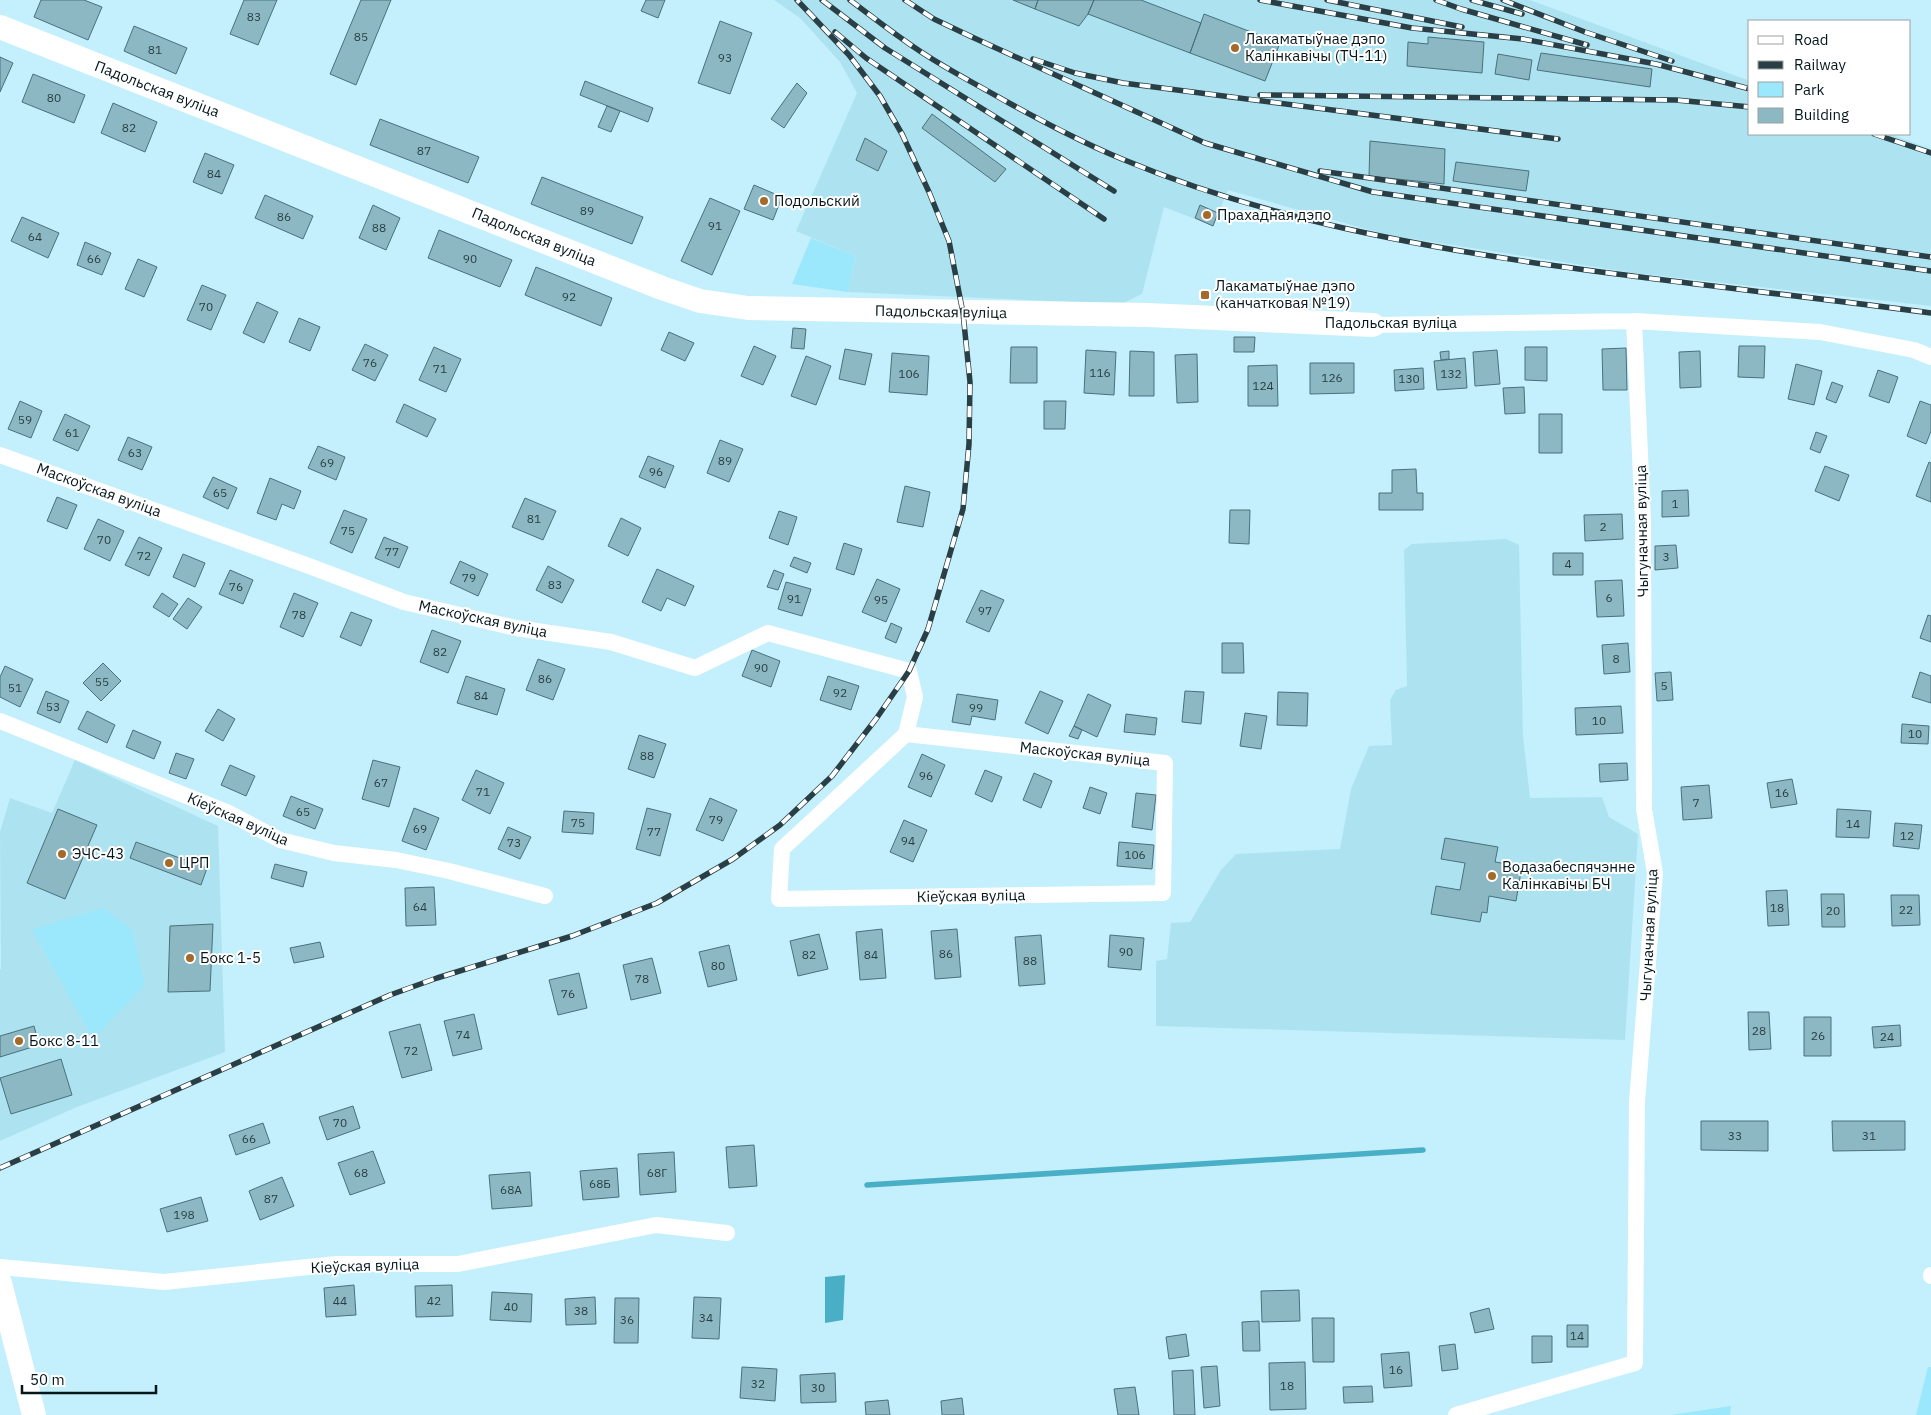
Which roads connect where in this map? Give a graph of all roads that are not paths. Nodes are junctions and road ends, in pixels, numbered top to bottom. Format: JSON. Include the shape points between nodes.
{"nodes":[{"id":1,"x":0,"y":27,"type":"edge"},
{"id":2,"x":1634,"y":322,"type":"junction"},
{"id":3,"x":1373,"y":325,"type":"joint"},
{"id":4,"x":1931,"y":357,"type":"edge"},
{"id":5,"x":0,"y":455,"type":"edge"},
{"id":6,"x":0,"y":721,"type":"edge"},
{"id":7,"x":906,"y":734,"type":"junction"},
{"id":8,"x":1163,"y":893,"type":"joint"},
{"id":9,"x":545,"y":896,"type":"dead end"},
{"id":10,"x":727,"y":1233,"type":"dead end"},
{"id":11,"x":0,"y":1267,"type":"edge"},
{"id":12,"x":0,"y":1283,"type":"edge"},
{"id":13,"x":34,"y":1415,"type":"edge"},
{"id":14,"x":1456,"y":1415,"type":"edge"}],
"edges":[{"from":1,"to":3,"type":"street","name":"Падольская вуліца","via":[[700,301],[748,308],[1147,316]]},
{"from":2,"to":3,"type":"street","name":"Падольская вуліца"},
{"from":2,"to":4,"type":"street","name":"Падольская вуліца","via":[[1820,332],[1914,350]]},
{"from":2,"to":14,"type":"street","name":"Чыгуначная вуліца","via":[[1643,521],[1644,809],[1655,873],[1637,1102],[1635,1363]]},
{"from":5,"to":7,"type":"street","name":"Маскоўская вуліца","via":[[404,602],[516,628],[611,642],[695,668],[768,633],[909,671],[915,697]]},
{"from":6,"to":9,"type":"street","name":"Кіеўская вуліца","via":[[228,814],[280,840],[334,853],[422,865]]},
{"from":7,"to":8,"type":"street","name":"Маскоўская вуліца","via":[[1165,763]]},
{"from":7,"to":8,"type":"street","name":"Кіеўская вуліца","via":[[782,848],[779,899]]},
{"from":10,"to":11,"type":"street","name":"Кіеўская вуліца","via":[[656,1225],[458,1264],[337,1264],[164,1282]]},
{"from":12,"to":13,"type":"street"}]}
